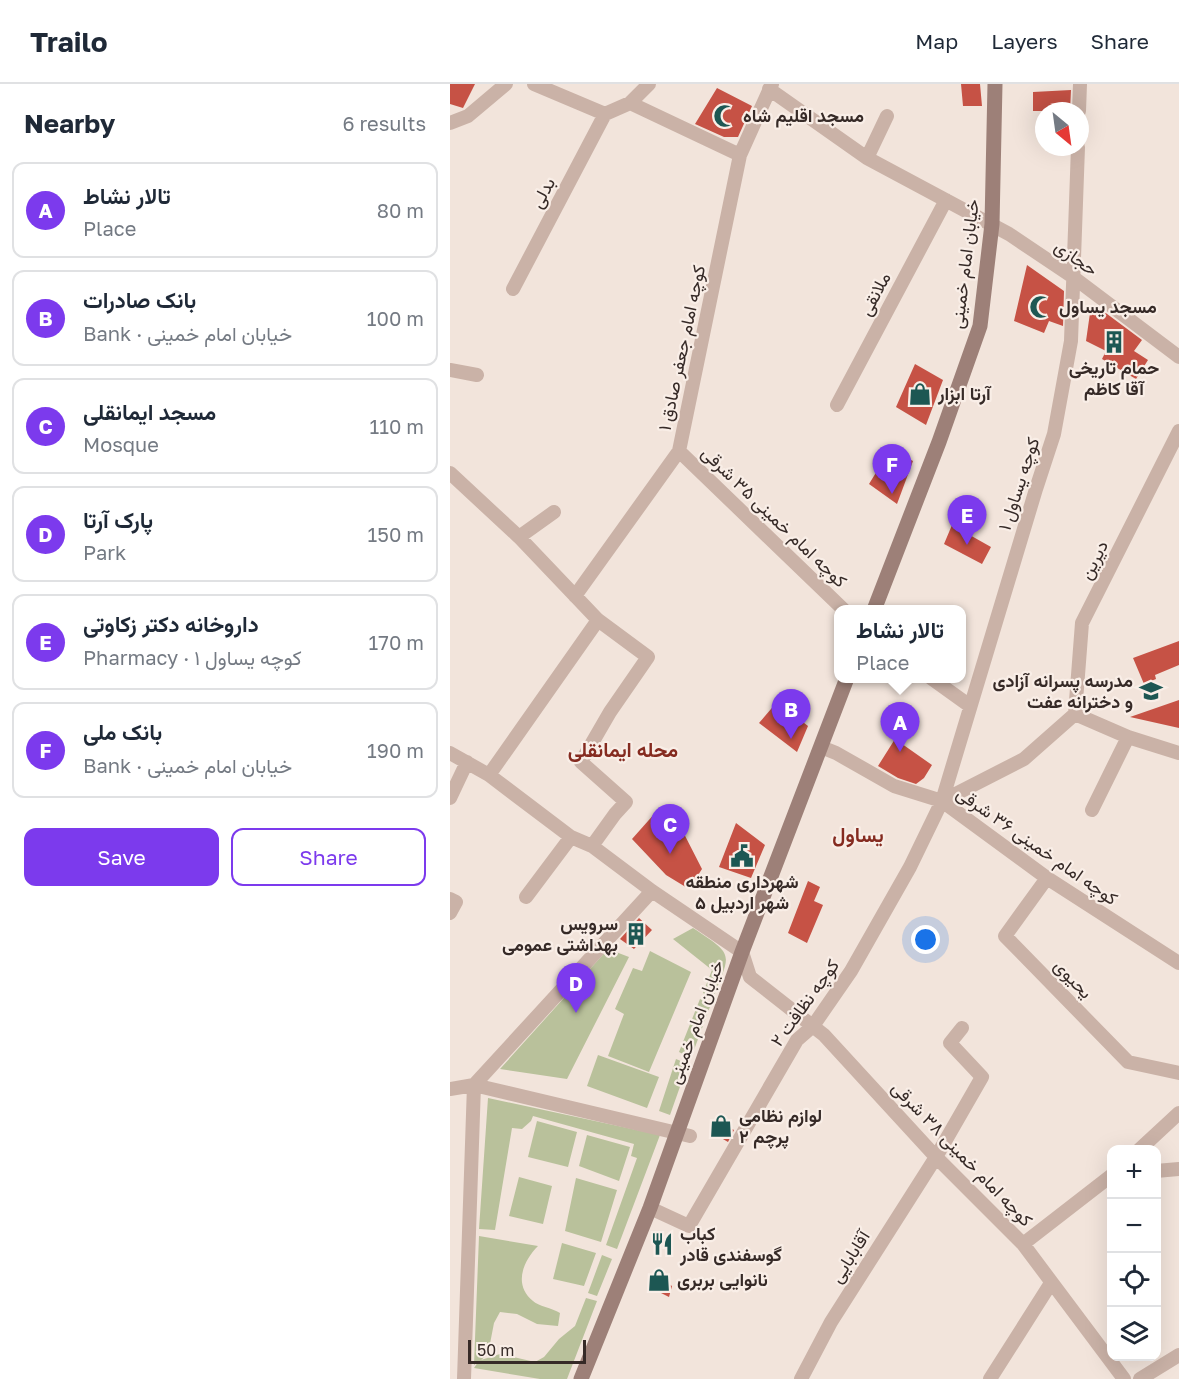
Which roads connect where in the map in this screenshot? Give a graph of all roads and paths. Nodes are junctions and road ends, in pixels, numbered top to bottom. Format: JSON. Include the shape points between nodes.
{"nodes":[{"id":1,"x":506,"y":84,"type":"edge"},
{"id":2,"x":534,"y":84,"type":"edge"},
{"id":3,"x":649,"y":84,"type":"edge"},
{"id":4,"x":995,"y":84,"type":"edge"},
{"id":5,"x":1080,"y":84,"type":"edge"},
{"id":6,"x":770,"y":87,"type":"edge"},
{"id":7,"x":1079,"y":102,"type":"edge"},
{"id":8,"x":630,"y":103,"type":"junction"},
{"id":9,"x":605,"y":114,"type":"junction"},
{"id":10,"x":887,"y":116,"type":"dead end"},
{"id":11,"x":450,"y":123,"type":"edge"},
{"id":12,"x":740,"y":155,"type":"junction"},
{"id":13,"x":1078,"y":156,"type":"edge"},
{"id":14,"x":867,"y":158,"type":"junction"},
{"id":15,"x":946,"y":200,"type":"junction"},
{"id":16,"x":992,"y":224,"type":"junction"},
{"id":17,"x":1074,"y":277,"type":"junction"},
{"id":18,"x":513,"y":289,"type":"dead end"},
{"id":19,"x":1179,"y":357,"type":"edge"},
{"id":20,"x":450,"y":370,"type":"edge"},
{"id":21,"x":477,"y":375,"type":"dead end"},
{"id":22,"x":837,"y":405,"type":"dead end"},
{"id":23,"x":1179,"y":431,"type":"edge"},
{"id":24,"x":679,"y":451,"type":"junction"},
{"id":25,"x":450,"y":473,"type":"edge"},
{"id":26,"x":554,"y":512,"type":"dead end"},
{"id":27,"x":519,"y":537,"type":"junction"},
{"id":28,"x":575,"y":596,"type":"junction"},
{"id":29,"x":840,"y":605,"type":"edge"},
{"id":30,"x":876,"y":605,"type":"edge"},
{"id":31,"x":598,"y":620,"type":"junction"},
{"id":32,"x":845,"y":683,"type":"edge"},
{"id":33,"x":938,"y":683,"type":"edge"},
{"id":34,"x":970,"y":706,"type":"junction"},
{"id":35,"x":1075,"y":714,"type":"junction"},
{"id":36,"x":1128,"y":737,"type":"junction"},
{"id":37,"x":821,"y":747,"type":"junction"},
{"id":38,"x":450,"y":753,"type":"edge"},
{"id":39,"x":1179,"y":753,"type":"edge"},
{"id":40,"x":467,"y":762,"type":"junction"},
{"id":41,"x":489,"y":775,"type":"junction"},
{"id":42,"x":450,"y":798,"type":"edge"},
{"id":43,"x":942,"y":801,"type":"junction"},
{"id":44,"x":1092,"y":810,"type":"dead end"},
{"id":45,"x":571,"y":837,"type":"junction"},
{"id":46,"x":592,"y":846,"type":"junction"},
{"id":47,"x":1047,"y":878,"type":"junction"},
{"id":48,"x":652,"y":891,"type":"junction"},
{"id":49,"x":526,"y":897,"type":"dead end"},
{"id":50,"x":450,"y":899,"type":"edge"},
{"id":51,"x":450,"y":913,"type":"edge"},
{"id":52,"x":742,"y":952,"type":"junction"},
{"id":53,"x":1179,"y":963,"type":"edge"},
{"id":54,"x":813,"y":1026,"type":"junction"},
{"id":55,"x":962,"y":1028,"type":"dead end"},
{"id":56,"x":1179,"y":1072,"type":"edge"},
{"id":57,"x":474,"y":1085,"type":"junction"},
{"id":58,"x":450,"y":1089,"type":"edge"},
{"id":59,"x":1179,"y":1113,"type":"edge"},
{"id":60,"x":683,"y":1134,"type":"junction"},
{"id":61,"x":1143,"y":1145,"type":"edge"},
{"id":62,"x":936,"y":1157,"type":"junction"},
{"id":63,"x":1179,"y":1169,"type":"edge"},
{"id":64,"x":1161,"y":1171,"type":"edge"},
{"id":65,"x":1107,"y":1179,"type":"edge"},
{"id":66,"x":655,"y":1211,"type":"junction"},
{"id":67,"x":1023,"y":1244,"type":"junction"},
{"id":68,"x":1051,"y":1283,"type":"junction"},
{"id":69,"x":1179,"y":1355,"type":"edge"},
{"id":70,"x":464,"y":1379,"type":"edge"},
{"id":71,"x":581,"y":1379,"type":"edge"},
{"id":72,"x":801,"y":1379,"type":"edge"},
{"id":73,"x":990,"y":1379,"type":"edge"},
{"id":74,"x":1124,"y":1379,"type":"edge"},
{"id":75,"x":1140,"y":1379,"type":"edge"}],
"edges":[{"from":1,"to":11,"type":"street","via":[[468,116]]},
{"from":2,"to":9,"type":"street"},
{"from":3,"to":8,"type":"street"},
{"from":4,"to":16,"type":"main road","name":"خیابان امام خمینی"},
{"from":5,"to":7,"type":"street"},
{"from":6,"to":12,"type":"street","name":"کوچه امام جعفر صادق ۱"},
{"from":6,"to":14,"type":"street","name":"حجازی"},
{"from":8,"to":9,"type":"street"},
{"from":8,"to":12,"type":"street"},
{"from":9,"to":18,"type":"street","name":"بدلی"},
{"from":10,"to":14,"type":"street"},
{"from":12,"to":24,"type":"street","name":"کوچه امام جعفر صادق ۱"},
{"from":13,"to":17,"type":"street","name":"کوچه یساول ۱"},
{"from":14,"to":15,"type":"street","name":"حجازی"},
{"from":15,"to":16,"type":"street","name":"حجازی"},
{"from":15,"to":22,"type":"street","name":"ملانقی"},
{"from":16,"to":17,"type":"street","name":"حجازی"},
{"from":16,"to":30,"type":"main road","name":"خیابان امام خمینی","via":[[980,326]]},
{"from":17,"to":19,"type":"street","name":"حجازی"},
{"from":17,"to":34,"type":"street","name":"کوچه یساول ۱","via":[[1071,341],[1054,434]]},
{"from":20,"to":21,"type":"street"},
{"from":23,"to":35,"type":"street","name":"دیرین","via":[[1082,623]]},
{"from":24,"to":28,"type":"street","name":"کوچه امام جعفر صادق ۱"},
{"from":24,"to":29,"type":"street","name":"کوچه امام خمینی ۳۵ شرقی"},
{"from":25,"to":27,"type":"street"},
{"from":26,"to":27,"type":"street"},
{"from":27,"to":28,"type":"street"},
{"from":28,"to":31,"type":"street"},
{"from":31,"to":41,"type":"street"},
{"from":31,"to":46,"type":"street","via":[[648,657],[582,762],[626,802]]},
{"from":32,"to":37,"type":"main road","name":"خیابان امام خمینی"},
{"from":33,"to":34,"type":"street"},
{"from":34,"to":43,"type":"street","name":"کوچه یساول ۱"},
{"from":35,"to":36,"type":"street"},
{"from":35,"to":43,"type":"street","via":[[1024,759]]},
{"from":36,"to":39,"type":"street"},
{"from":36,"to":44,"type":"street"},
{"from":37,"to":43,"type":"street","name":"کوچه امام خمینی ۳۶ شرقی","via":[[894,786]]},
{"from":37,"to":52,"type":"main road","name":"خیابان امام خمینی"},
{"from":38,"to":40,"type":"street"},
{"from":40,"to":41,"type":"street"},
{"from":40,"to":42,"type":"street"},
{"from":41,"to":45,"type":"street"},
{"from":43,"to":47,"type":"street","name":"کوچه امام خمینی ۳۶ شرقی"},
{"from":43,"to":54,"type":"street","name":"کوچه نظافت ۲","via":[[851,972]]},
{"from":45,"to":46,"type":"street"},
{"from":45,"to":49,"type":"street"},
{"from":46,"to":48,"type":"street"},
{"from":47,"to":53,"type":"street","name":"کوچه امام خمینی ۳۶ شرقی"},
{"from":47,"to":56,"type":"street","name":"یحیوی","via":[[1005,936],[1128,1062]]},
{"from":48,"to":52,"type":"street"},
{"from":48,"to":57,"type":"street"},
{"from":50,"to":51,"type":"street","via":[[456,902]]},
{"from":52,"to":54,"type":"street","name":"کوچه امام خمینی ۳۸ شرقی","via":[[750,977]]},
{"from":52,"to":60,"type":"main road","name":"خیابان امام خمینی"},
{"from":54,"to":62,"type":"street","name":"کوچه امام خمینی ۳۸ شرقی"},
{"from":54,"to":66,"type":"street","name":"کوچه نظافت ۲","via":[[797,1040],[689,1226]]},
{"from":55,"to":62,"type":"street","name":"آقابابایی","via":[[950,1043],[982,1077]]},
{"from":57,"to":58,"type":"street"},
{"from":57,"to":60,"type":"street"},
{"from":57,"to":70,"type":"street"},
{"from":59,"to":61,"type":"street"},
{"from":60,"to":66,"type":"main road","name":"خیابان امام خمینی"},
{"from":62,"to":67,"type":"street","name":"کوچه امام خمینی ۳۸ شرقی"},
{"from":62,"to":72,"type":"street","name":"آقابابایی","via":[[831,1322]]},
{"from":63,"to":64,"type":"street"},
{"from":65,"to":67,"type":"street"},
{"from":66,"to":71,"type":"main road","name":"خیابان امام خمینی"},
{"from":67,"to":68,"type":"street","name":"کوچه امام خمینی ۳۸ شرقی"},
{"from":68,"to":73,"type":"street"},
{"from":68,"to":74,"type":"street","name":"کوچه امام خمینی ۳۸ شرقی"},
{"from":69,"to":75,"type":"street"}]}
